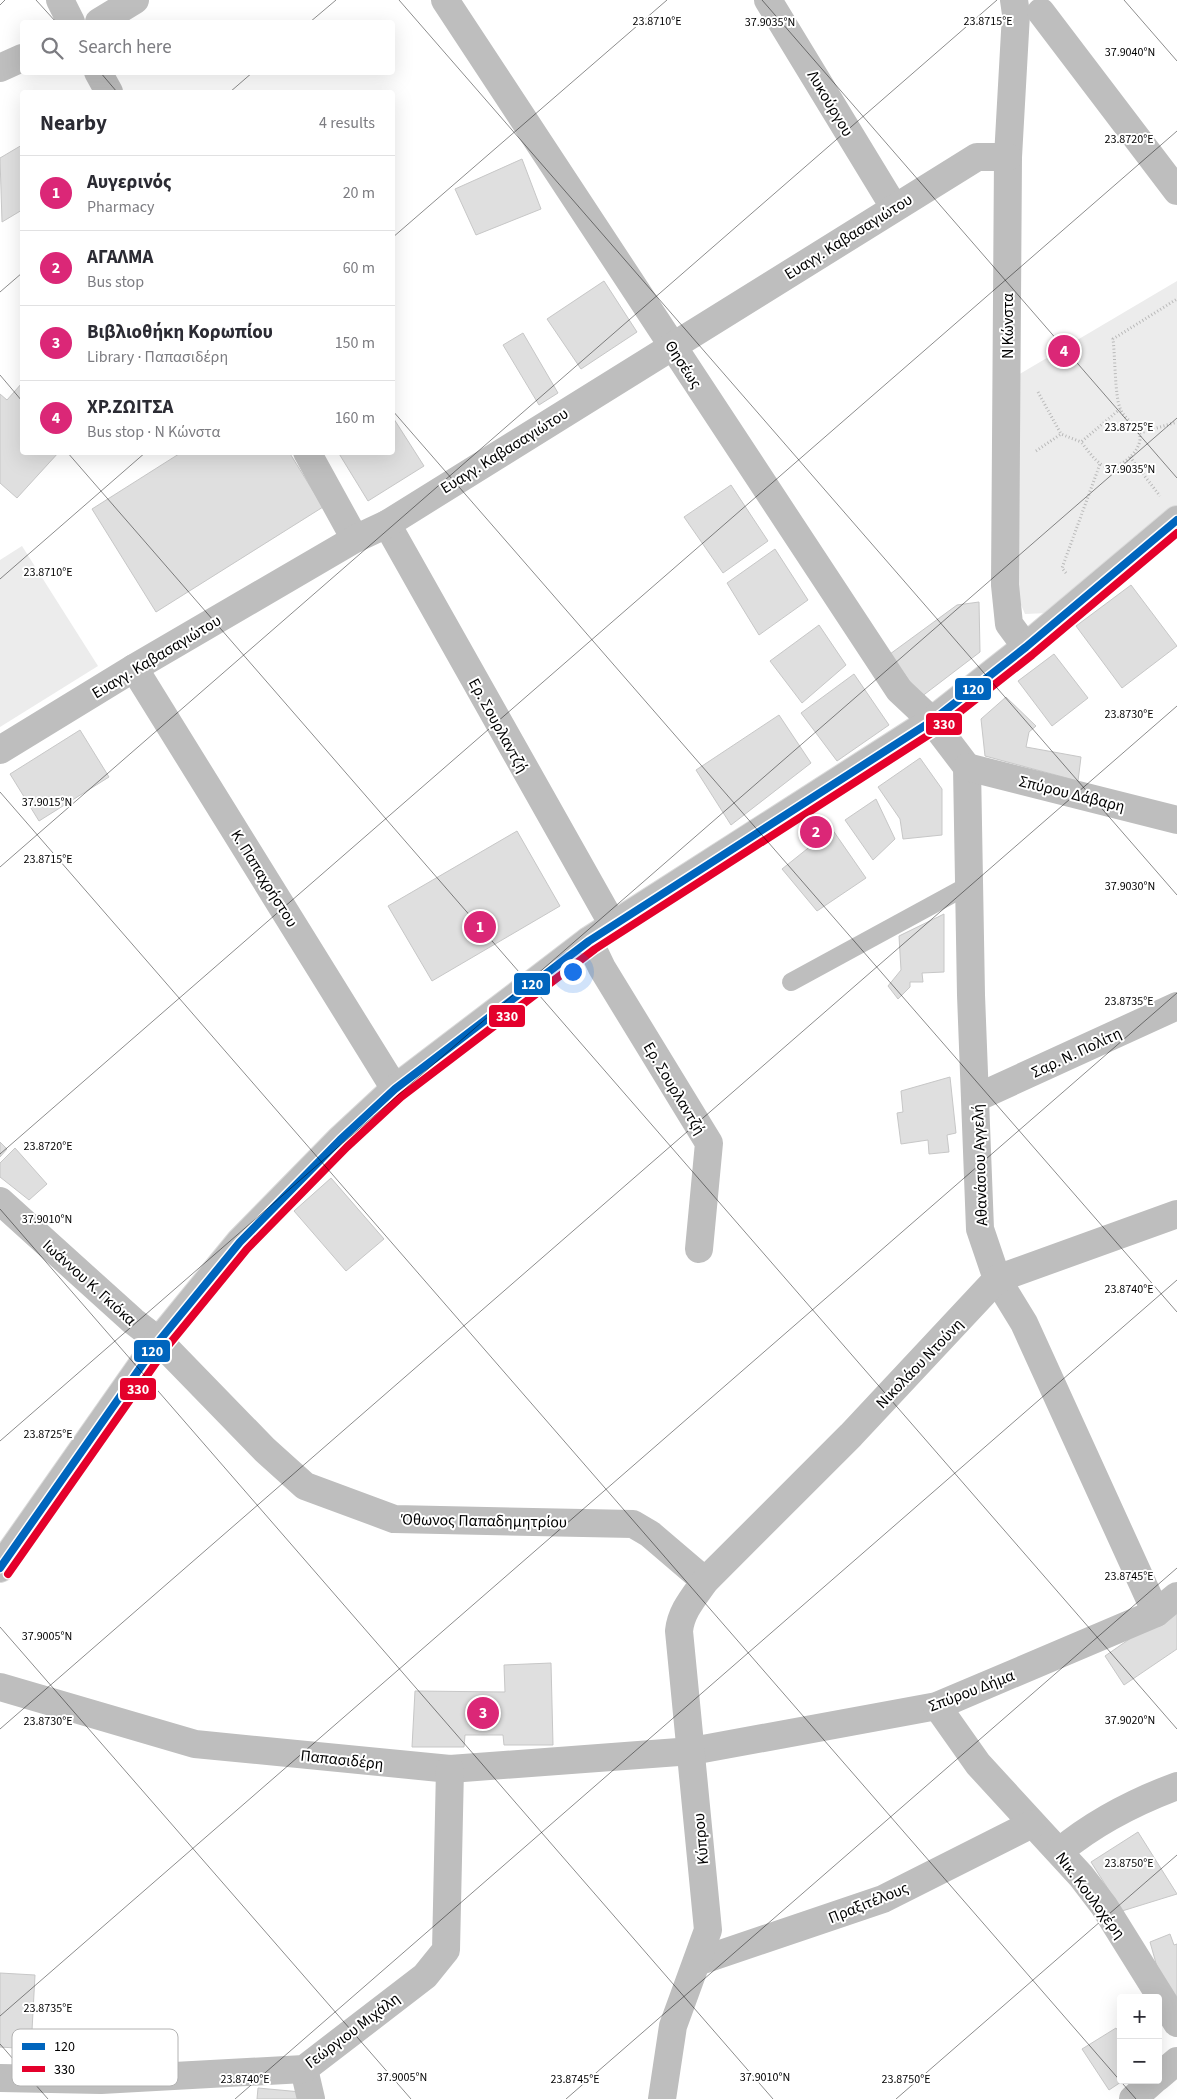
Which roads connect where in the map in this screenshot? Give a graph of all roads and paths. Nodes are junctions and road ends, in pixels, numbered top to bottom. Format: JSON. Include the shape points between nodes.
{"nodes":[{"id":1,"x":60,"y":0,"type":"edge"},
{"id":2,"x":135,"y":0,"type":"edge"},
{"id":3,"x":445,"y":0,"type":"edge"},
{"id":4,"x":768,"y":0,"type":"edge"},
{"id":5,"x":1033,"y":7,"type":"edge"},
{"id":6,"x":70,"y":20,"type":"edge"},
{"id":7,"x":102,"y":20,"type":"edge"},
{"id":8,"x":20,"y":59,"type":"edge"},
{"id":9,"x":0,"y":68,"type":"edge"},
{"id":10,"x":100,"y":75,"type":"edge"},
{"id":11,"x":108,"y":90,"type":"edge"},
{"id":12,"x":1008,"y":157,"type":"junction"},
{"id":13,"x":1177,"y":191,"type":"edge"},
{"id":14,"x":894,"y":207,"type":"junction"},
{"id":15,"x":1177,"y":299,"type":"edge"},
{"id":16,"x":671,"y":345,"type":"junction"},
{"id":17,"x":1120,"y":409,"type":"junction"},
{"id":18,"x":1177,"y":422,"type":"edge"},
{"id":19,"x":1140,"y":433,"type":"junction"},
{"id":20,"x":1081,"y":442,"type":"junction"},
{"id":21,"x":309,"y":455,"type":"edge"},
{"id":22,"x":1130,"y":457,"type":"junction"},
{"id":23,"x":1100,"y":464,"type":"junction"},
{"id":24,"x":1006,"y":472,"type":"junction"},
{"id":25,"x":1171,"y":511,"type":"edge"},
{"id":26,"x":387,"y":524,"type":"junction"},
{"id":27,"x":355,"y":540,"type":"junction"},
{"id":28,"x":1084,"y":598,"type":"junction"},
{"id":29,"x":1026,"y":647,"type":"junction"},
{"id":30,"x":134,"y":668,"type":"junction"},
{"id":31,"x":932,"y":721,"type":"junction"},
{"id":32,"x":0,"y":750,"type":"edge"},
{"id":33,"x":967,"y":767,"type":"junction"},
{"id":34,"x":1177,"y":820,"type":"edge"},
{"id":35,"x":969,"y":885,"type":"junction"},
{"id":36,"x":613,"y":925,"type":"junction"},
{"id":37,"x":589,"y":941,"type":"junction"},
{"id":38,"x":791,"y":982,"type":"dead end"},
{"id":39,"x":1177,"y":1006,"type":"edge"},
{"id":40,"x":395,"y":1089,"type":"junction"},
{"id":41,"x":976,"y":1098,"type":"junction"},
{"id":42,"x":0,"y":1201,"type":"edge"},
{"id":43,"x":1177,"y":1214,"type":"edge"},
{"id":44,"x":699,"y":1249,"type":"dead end"},
{"id":45,"x":997,"y":1279,"type":"junction"},
{"id":46,"x":158,"y":1341,"type":"junction"},
{"id":47,"x":0,"y":1568,"type":"edge"},
{"id":48,"x":705,"y":1581,"type":"junction"},
{"id":49,"x":1177,"y":1596,"type":"edge"},
{"id":50,"x":1156,"y":1613,"type":"junction"},
{"id":51,"x":0,"y":1688,"type":"edge"},
{"id":52,"x":937,"y":1706,"type":"junction"},
{"id":53,"x":692,"y":1751,"type":"junction"},
{"id":54,"x":450,"y":1769,"type":"junction"},
{"id":55,"x":1177,"y":1786,"type":"edge"},
{"id":56,"x":1032,"y":1824,"type":"junction"},
{"id":57,"x":1060,"y":1851,"type":"junction"},
{"id":58,"x":697,"y":1962,"type":"junction"},
{"id":59,"x":1177,"y":2023,"type":"edge"},
{"id":60,"x":1177,"y":2061,"type":"edge"},
{"id":61,"x":304,"y":2069,"type":"junction"},
{"id":62,"x":1162,"y":2074,"type":"edge"},
{"id":63,"x":178,"y":2076,"type":"edge"},
{"id":64,"x":1150,"y":2084,"type":"edge"},
{"id":65,"x":311,"y":2099,"type":"edge"},
{"id":66,"x":662,"y":2099,"type":"edge"},
{"id":67,"x":1133,"y":2099,"type":"edge"}],
"edges":[{"from":1,"to":6,"type":"street"},
{"from":2,"to":7,"type":"street"},
{"from":3,"to":16,"type":"street","name":"Θησέως"},
{"from":4,"to":14,"type":"street","name":"Λυκούργου"},
{"from":5,"to":12,"type":"street","name":"Ν Κώνστα"},
{"from":5,"to":13,"type":"street"},
{"from":8,"to":9,"type":"street"},
{"from":10,"to":11,"type":"street"},
{"from":12,"to":14,"type":"street","name":"Ευαγγ. Καβασαγιώτου","via":[[977,157]]},
{"from":12,"to":24,"type":"street","name":"Ν Κώνστα"},
{"from":14,"to":16,"type":"street","name":"Ευαγγ. Καβασαγιώτου"},
{"from":15,"to":17,"type":"path","via":[[1113,338]]},
{"from":16,"to":26,"type":"street","name":"Ευαγγ. Καβασαγιώτου"},
{"from":16,"to":31,"type":"street","name":"Θησέως","via":[[900,690]]},
{"from":17,"to":19,"type":"path"},
{"from":17,"to":20,"type":"path"},
{"from":18,"to":19,"type":"path"},
{"from":19,"to":22,"type":"path","via":[[1138,448]]},
{"from":20,"to":23,"type":"path"},
{"from":20,"to":24,"type":"path","via":[[1061,434]]},
{"from":21,"to":27,"type":"street"},
{"from":22,"to":23,"type":"path","via":[[1119,465],[1109,467]]},
{"from":22,"to":25,"type":"path"},
{"from":23,"to":28,"type":"path","via":[[1062,568]]},
{"from":24,"to":29,"type":"street","name":"Ν Κώνστα","via":[[1005,585],[1009,624]]},
{"from":25,"to":28,"type":"street"},
{"from":26,"to":27,"type":"street","name":"Ευαγγ. Καβασαγιώτου"},
{"from":26,"to":36,"type":"street","name":"Ερ. Σουρλαντζή"},
{"from":27,"to":30,"type":"street","name":"Ευαγγ. Καβασαγιώτου"},
{"from":28,"to":29,"type":"street"},
{"from":29,"to":31,"type":"street"},
{"from":30,"to":32,"type":"street","name":"Ευαγγ. Καβασαγιώτου"},
{"from":30,"to":40,"type":"street","name":"Κ. Παπαχρήστου"},
{"from":31,"to":33,"type":"street"},
{"from":31,"to":36,"type":"street"},
{"from":33,"to":34,"type":"street","name":"Σπύρου Δάβαρη"},
{"from":33,"to":35,"type":"street","name":"Αθανάσιου Αγγελή"},
{"from":35,"to":38,"type":"lane"},
{"from":35,"to":41,"type":"street","name":"Αθανάσιου Αγγελή"},
{"from":36,"to":37,"type":"street"},
{"from":37,"to":40,"type":"street"},
{"from":37,"to":44,"type":"street","name":"Ερ. Σουρλαντζή","via":[[602,968],[709,1143]]},
{"from":39,"to":41,"type":"street","name":"Σαρ. Ν. Πολίτη"},
{"from":40,"to":46,"type":"street","via":[[240,1242]]},
{"from":41,"to":45,"type":"street","name":"Αθανάσιου Αγγελή","via":[[980,1229]]},
{"from":42,"to":46,"type":"street","name":"Ιωάννου Κ. Γκιόκα"},
{"from":43,"to":45,"type":"street","name":"Νικολάου Ντούνη"},
{"from":45,"to":48,"type":"street","name":"Νικολάου Ντούνη","via":[[851,1435]]},
{"from":45,"to":50,"type":"street","name":"Αθανάσιου Αγγελή","via":[[1024,1323]]},
{"from":46,"to":47,"type":"street"},
{"from":46,"to":48,"type":"street","name":"Όθωνος Παπαδημητρίου","via":[[305,1486],[394,1519],[633,1524],[650,1534]]},
{"from":48,"to":53,"type":"street","name":"Κύπρου","via":[[680,1619],[679,1631]]},
{"from":49,"to":50,"type":"street","name":"Σπύρου Δήμα"},
{"from":50,"to":52,"type":"street","name":"Σπύρου Δήμα"},
{"from":51,"to":54,"type":"street","name":"Παπασιδέρη","via":[[196,1744]]},
{"from":52,"to":53,"type":"street","name":"Σπύρου Δήμα"},
{"from":52,"to":56,"type":"street","name":"Νικ. Κουλοχέρη","via":[[978,1764]]},
{"from":53,"to":54,"type":"street","name":"Παπασιδέρη"},
{"from":53,"to":58,"type":"street","name":"Κύπρου","via":[[708,1930]]},
{"from":54,"to":61,"type":"street","name":"Γεώργιου Μιχάλη","via":[[446,1950],[425,1976]]},
{"from":55,"to":57,"type":"street","via":[[1104,1819]]},
{"from":56,"to":57,"type":"street","name":"Νικ. Κουλοχέρη"},
{"from":56,"to":58,"type":"street","name":"Πραξιτέλους","via":[[883,1899]]},
{"from":57,"to":59,"type":"street","name":"Νικ. Κουλοχέρη","via":[[1104,1906]]},
{"from":58,"to":66,"type":"street","name":"Κύπρου","via":[[673,2026]]},
{"from":60,"to":62,"type":"street"},
{"from":61,"to":63,"type":"street","name":"Γεώργιου Μιχάλη"},
{"from":61,"to":65,"type":"street"},
{"from":64,"to":67,"type":"street"}]}
